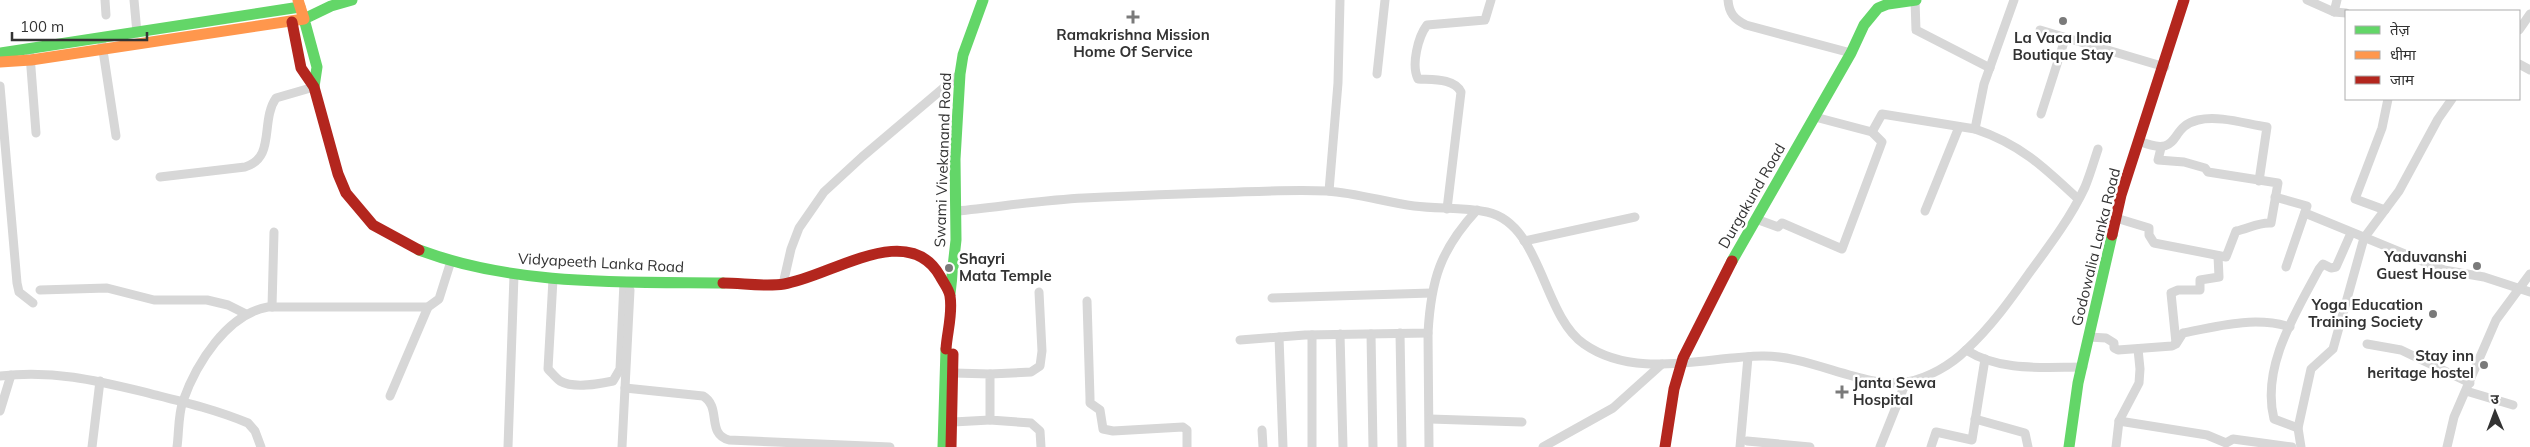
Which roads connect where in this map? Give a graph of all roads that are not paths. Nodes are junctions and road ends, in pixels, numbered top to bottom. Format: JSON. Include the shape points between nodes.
{"nodes":[{"id":1,"x":105,"y":0,"type":"edge"},
{"id":2,"x":134,"y":0,"type":"edge"},
{"id":3,"x":352,"y":0,"type":"edge"},
{"id":4,"x":983,"y":0,"type":"edge"},
{"id":5,"x":1340,"y":0,"type":"edge"},
{"id":6,"x":1385,"y":0,"type":"edge"},
{"id":7,"x":1491,"y":0,"type":"edge"},
{"id":8,"x":1728,"y":0,"type":"edge"},
{"id":9,"x":1916,"y":0,"type":"edge"},
{"id":10,"x":2014,"y":0,"type":"edge"},
{"id":11,"x":2184,"y":0,"type":"edge"},
{"id":12,"x":2306,"y":0,"type":"edge"},
{"id":13,"x":2337,"y":0,"type":"edge"},
{"id":14,"x":286,"y":5,"type":"edge"},
{"id":15,"x":301,"y":9,"type":"edge"},
{"id":16,"x":2334,"y":12,"type":"junction"},
{"id":17,"x":2345,"y":13,"type":"edge"},
{"id":18,"x":2530,"y":14,"type":"edge"},
{"id":19,"x":106,"y":15,"type":"dead end"},
{"id":20,"x":292,"y":22,"type":"junction"},
{"id":21,"x":2520,"y":29,"type":"edge"},
{"id":22,"x":2040,"y":30,"type":"dead end"},
{"id":23,"x":137,"y":32,"type":"junction"},
{"id":24,"x":2064,"y":38,"type":"junction"},
{"id":25,"x":102,"y":44,"type":"junction"},
{"id":26,"x":0,"y":53,"type":"edge"},
{"id":27,"x":1851,"y":53,"type":"junction"},
{"id":28,"x":30,"y":55,"type":"junction"},
{"id":29,"x":0,"y":62,"type":"edge"},
{"id":30,"x":2165,"y":67,"type":"junction"},
{"id":31,"x":1990,"y":68,"type":"junction"},
{"id":32,"x":960,"y":74,"type":"junction"},
{"id":33,"x":1377,"y":74,"type":"dead end"},
{"id":34,"x":0,"y":86,"type":"edge"},
{"id":35,"x":314,"y":87,"type":"junction"},
{"id":36,"x":2388,"y":100,"type":"edge"},
{"id":37,"x":2451,"y":100,"type":"edge"},
{"id":38,"x":2041,"y":114,"type":"dead end"},
{"id":39,"x":1815,"y":117,"type":"junction"},
{"id":40,"x":1959,"y":127,"type":"junction"},
{"id":41,"x":1975,"y":130,"type":"junction"},
{"id":42,"x":1872,"y":132,"type":"junction"},
{"id":43,"x":36,"y":133,"type":"dead end"},
{"id":44,"x":116,"y":136,"type":"dead end"},
{"id":45,"x":2139,"y":141,"type":"junction"},
{"id":46,"x":2161,"y":148,"type":"junction"},
{"id":47,"x":2098,"y":149,"type":"dead end"},
{"id":48,"x":160,"y":177,"type":"dead end"},
{"id":49,"x":2260,"y":181,"type":"junction"},
{"id":50,"x":1328,"y":191,"type":"junction"},
{"id":51,"x":2275,"y":197,"type":"junction"},
{"id":52,"x":2078,"y":199,"type":"junction"},
{"id":53,"x":1447,"y":209,"type":"junction"},
{"id":54,"x":1476,"y":210,"type":"junction"},
{"id":55,"x":2385,"y":210,"type":"junction"},
{"id":56,"x":957,"y":211,"type":"junction"},
{"id":57,"x":1925,"y":211,"type":"dead end"},
{"id":58,"x":2306,"y":213,"type":"junction"},
{"id":59,"x":1635,"y":216,"type":"dead end"},
{"id":60,"x":2116,"y":218,"type":"junction"},
{"id":61,"x":1756,"y":219,"type":"junction"},
{"id":62,"x":274,"y":232,"type":"dead end"},
{"id":63,"x":2351,"y":233,"type":"junction"},
{"id":64,"x":2364,"y":238,"type":"junction"},
{"id":65,"x":1524,"y":240,"type":"junction"},
{"id":66,"x":2218,"y":256,"type":"junction"},
{"id":67,"x":451,"y":261,"type":"junction"},
{"id":68,"x":2286,"y":267,"type":"dead end"},
{"id":69,"x":514,"y":274,"type":"junction"},
{"id":70,"x":2530,"y":274,"type":"edge"},
{"id":71,"x":553,"y":279,"type":"junction"},
{"id":72,"x":628,"y":282,"type":"junction"},
{"id":73,"x":783,"y":284,"type":"junction"},
{"id":74,"x":2520,"y":289,"type":"junction"},
{"id":75,"x":40,"y":290,"type":"dead end"},
{"id":76,"x":1039,"y":292,"type":"dead end"},
{"id":77,"x":2530,"y":292,"type":"edge"},
{"id":78,"x":950,"y":294,"type":"junction"},
{"id":79,"x":1431,"y":294,"type":"junction"},
{"id":80,"x":1272,"y":298,"type":"dead end"},
{"id":81,"x":1087,"y":300,"type":"dead end"},
{"id":82,"x":33,"y":303,"type":"dead end"},
{"id":83,"x":272,"y":307,"type":"junction"},
{"id":84,"x":428,"y":307,"type":"junction"},
{"id":85,"x":246,"y":314,"type":"junction"},
{"id":86,"x":2290,"y":327,"type":"junction"},
{"id":87,"x":950,"y":330,"type":"junction"},
{"id":88,"x":1400,"y":333,"type":"junction"},
{"id":89,"x":1428,"y":333,"type":"junction"},
{"id":90,"x":1340,"y":334,"type":"junction"},
{"id":91,"x":1371,"y":334,"type":"junction"},
{"id":92,"x":1312,"y":335,"type":"junction"},
{"id":93,"x":1279,"y":337,"type":"junction"},
{"id":94,"x":2089,"y":337,"type":"junction"},
{"id":95,"x":1240,"y":340,"type":"dead end"},
{"id":96,"x":2176,"y":344,"type":"junction"},
{"id":97,"x":2367,"y":344,"type":"dead end"},
{"id":98,"x":2138,"y":349,"type":"junction"},
{"id":99,"x":1966,"y":350,"type":"junction"},
{"id":100,"x":1748,"y":357,"type":"junction"},
{"id":101,"x":1985,"y":359,"type":"junction"},
{"id":102,"x":1681,"y":362,"type":"junction"},
{"id":103,"x":1662,"y":364,"type":"junction"},
{"id":104,"x":2083,"y":367,"type":"junction"},
{"id":105,"x":954,"y":373,"type":"junction"},
{"id":106,"x":990,"y":374,"type":"junction"},
{"id":107,"x":11,"y":375,"type":"junction"},
{"id":108,"x":0,"y":376,"type":"edge"},
{"id":109,"x":100,"y":381,"type":"junction"},
{"id":110,"x":1906,"y":382,"type":"junction"},
{"id":111,"x":2468,"y":387,"type":"junction"},
{"id":112,"x":625,"y":388,"type":"junction"},
{"id":113,"x":390,"y":396,"type":"dead end"},
{"id":114,"x":182,"y":402,"type":"junction"},
{"id":115,"x":2513,"y":404,"type":"dead end"},
{"id":116,"x":0,"y":411,"type":"edge"},
{"id":117,"x":1430,"y":419,"type":"junction"},
{"id":118,"x":990,"y":420,"type":"junction"},
{"id":119,"x":1975,"y":420,"type":"junction"},
{"id":120,"x":2119,"y":421,"type":"junction"},
{"id":121,"x":953,"y":422,"type":"junction"},
{"id":122,"x":1522,"y":422,"type":"dead end"},
{"id":123,"x":2298,"y":428,"type":"junction"},
{"id":124,"x":1262,"y":430,"type":"dead end"},
{"id":125,"x":734,"y":444,"type":"edge"},
{"id":126,"x":1744,"y":444,"type":"edge"},
{"id":127,"x":92,"y":447,"type":"edge"},
{"id":128,"x":177,"y":447,"type":"edge"},
{"id":129,"x":261,"y":447,"type":"edge"},
{"id":130,"x":508,"y":447,"type":"edge"},
{"id":131,"x":622,"y":447,"type":"edge"},
{"id":132,"x":890,"y":447,"type":"edge"},
{"id":133,"x":943,"y":447,"type":"edge"},
{"id":134,"x":951,"y":447,"type":"edge"},
{"id":135,"x":1041,"y":447,"type":"edge"},
{"id":136,"x":1187,"y":447,"type":"edge"},
{"id":137,"x":1263,"y":447,"type":"edge"},
{"id":138,"x":1283,"y":447,"type":"edge"},
{"id":139,"x":1312,"y":447,"type":"edge"},
{"id":140,"x":1343,"y":447,"type":"edge"},
{"id":141,"x":1373,"y":447,"type":"edge"},
{"id":142,"x":1402,"y":447,"type":"edge"},
{"id":143,"x":1429,"y":447,"type":"edge"},
{"id":144,"x":1543,"y":447,"type":"edge"},
{"id":145,"x":1665,"y":447,"type":"edge"},
{"id":146,"x":1810,"y":447,"type":"edge"},
{"id":147,"x":1880,"y":447,"type":"edge"},
{"id":148,"x":1931,"y":447,"type":"edge"},
{"id":149,"x":2028,"y":447,"type":"edge"},
{"id":150,"x":2070,"y":447,"type":"edge"},
{"id":151,"x":2116,"y":447,"type":"edge"},
{"id":152,"x":2292,"y":447,"type":"edge"},
{"id":153,"x":2301,"y":447,"type":"edge"},
{"id":154,"x":2447,"y":447,"type":"edge"}],
"edges":[{"from":1,"to":19,"type":"street"},
{"from":2,"to":23,"type":"street"},
{"from":3,"to":15,"type":"street"},
{"from":4,"to":32,"type":"street","name":"Swami Vivekanand Road","via":[[963,55]]},
{"from":5,"to":50,"type":"street","via":[[1338,83]]},
{"from":6,"to":33,"type":"street"},
{"from":7,"to":53,"type":"street","via":[[1485,20],[1427,25],[1421,32],[1414,71],[1418,79],[1451,82],[1461,92]]},
{"from":8,"to":27,"type":"street","via":[[1729,10],[1736,20],[1746,25]]},
{"from":9,"to":27,"type":"street","name":"Durgakund Road","via":[[1884,5],[1874,11]]},
{"from":9,"to":31,"type":"street","via":[[1916,30]]},
{"from":10,"to":31,"type":"street"},
{"from":11,"to":30,"type":"street","name":"Godowalia Lanka Road"},
{"from":12,"to":16,"type":"street"},
{"from":13,"to":16,"type":"street"},
{"from":14,"to":15,"type":"street"},
{"from":14,"to":20,"type":"street","name":"Vidyapeeth Lanka Road"},
{"from":14,"to":23,"type":"street"},
{"from":15,"to":20,"type":"street"},
{"from":15,"to":35,"type":"street","name":"Vidyapeeth Lanka Road","via":[[317,67]]},
{"from":16,"to":17,"type":"street"},
{"from":18,"to":21,"type":"street"},
{"from":20,"to":25,"type":"street"},
{"from":20,"to":35,"type":"street","name":"Vidyapeeth Lanka Road","via":[[301,68]]},
{"from":22,"to":24,"type":"street"},
{"from":23,"to":25,"type":"street"},
{"from":24,"to":30,"type":"street"},
{"from":24,"to":38,"type":"street"},
{"from":25,"to":28,"type":"street"},
{"from":25,"to":44,"type":"street"},
{"from":26,"to":28,"type":"street"},
{"from":27,"to":39,"type":"street","name":"Durgakund Road"},
{"from":28,"to":29,"type":"street"},
{"from":28,"to":43,"type":"street"},
{"from":30,"to":45,"type":"street","name":"Godowalia Lanka Road"},
{"from":31,"to":41,"type":"street"},
{"from":32,"to":56,"type":"street","name":"Swami Vivekanand Road","via":[[955,159]]},
{"from":32,"to":73,"type":"street","via":[[824,192],[799,228]]},
{"from":34,"to":82,"type":"street","via":[[17,283],[20,292]]},
{"from":35,"to":48,"type":"street","via":[[276,98],[269,113],[262,156],[258,162],[245,167]]},
{"from":35,"to":67,"type":"street","name":"Vidyapeeth Lanka Road","via":[[338,174],[356,208],[392,238]]},
{"from":36,"to":55,"type":"street","via":[[2382,128],[2355,199]]},
{"from":37,"to":55,"type":"street"},
{"from":39,"to":42,"type":"street"},
{"from":39,"to":61,"type":"street","name":"Durgakund Road"},
{"from":40,"to":41,"type":"street"},
{"from":40,"to":42,"type":"street","via":[[1882,114]]},
{"from":40,"to":57,"type":"street"},
{"from":41,"to":52,"type":"street","via":[[2000,137],[2018,148]]},
{"from":42,"to":61,"type":"street","via":[[1882,142],[1842,249],[1782,223],[1778,227]]},
{"from":45,"to":46,"type":"street"},
{"from":45,"to":60,"type":"street","name":"Godowalia Lanka Road"},
{"from":46,"to":49,"type":"street","via":[[2158,160],[2184,162],[2205,168],[2208,172]]},
{"from":46,"to":49,"type":"street","via":[[2189,124],[2199,120],[2267,127]]},
{"from":47,"to":52,"type":"street"},
{"from":49,"to":51,"type":"street","via":[[2278,183]]},
{"from":50,"to":53,"type":"street"},
{"from":50,"to":56,"type":"street","via":[[1082,198]]},
{"from":51,"to":58,"type":"street","via":[[2307,206]]},
{"from":51,"to":66,"type":"street","via":[[2271,223],[2261,222],[2249,229],[2236,231],[2226,257]]},
{"from":52,"to":99,"type":"street","via":[[2006,306]]},
{"from":53,"to":54,"type":"street"},
{"from":54,"to":65,"type":"street","via":[[1504,219]]},
{"from":54,"to":79,"type":"street","via":[[1447,247]]},
{"from":55,"to":64,"type":"street"},
{"from":56,"to":78,"type":"street","name":"Swami Vivekanand Road"},
{"from":58,"to":63,"type":"street"},
{"from":58,"to":68,"type":"street"},
{"from":59,"to":65,"type":"street"},
{"from":60,"to":66,"type":"street","via":[[2149,228],[2149,236],[2154,243]]},
{"from":60,"to":94,"type":"street","name":"Godowalia Lanka Road"},
{"from":61,"to":102,"type":"street","name":"Durgakund Road"},
{"from":62,"to":83,"type":"street"},
{"from":63,"to":64,"type":"street"},
{"from":63,"to":86,"type":"street","via":[[2336,267],[2321,266]]},
{"from":64,"to":74,"type":"street","via":[[2444,270],[2484,277]]},
{"from":64,"to":123,"type":"street","via":[[2333,349],[2311,369]]},
{"from":65,"to":103,"type":"street","via":[[1575,336],[1608,358],[1627,363]]},
{"from":66,"to":96,"type":"street","via":[[2219,277],[2200,280],[2200,290],[2171,293]]},
{"from":67,"to":69,"type":"street","name":"Vidyapeeth Lanka Road"},
{"from":67,"to":84,"type":"street","via":[[438,299]]},
{"from":69,"to":71,"type":"street","name":"Vidyapeeth Lanka Road"},
{"from":69,"to":130,"type":"street"},
{"from":70,"to":74,"type":"street"},
{"from":71,"to":72,"type":"street","name":"Vidyapeeth Lanka Road"},
{"from":71,"to":72,"type":"street","via":[[548,369],[561,381],[578,384],[613,381],[620,369]]},
{"from":72,"to":73,"type":"street","name":"Vidyapeeth Lanka Road"},
{"from":72,"to":112,"type":"street"},
{"from":73,"to":78,"type":"street","name":"Vidyapeeth Lanka Road","via":[[815,276],[874,253],[898,251],[917,254],[933,264]]},
{"from":74,"to":77,"type":"street"},
{"from":74,"to":111,"type":"street","via":[[2496,320]]},
{"from":75,"to":85,"type":"street","via":[[107,288],[154,300],[208,300]]},
{"from":76,"to":106,"type":"street","via":[[1040,366],[1031,372]]},
{"from":78,"to":87,"type":"street","name":"Vidyapeeth Lanka Road"},
{"from":79,"to":80,"type":"street"},
{"from":79,"to":89,"type":"street"},
{"from":81,"to":136,"type":"street","via":[[1090,403],[1100,410],[1103,429],[1183,427],[1187,430]]},
{"from":83,"to":84,"type":"street"},
{"from":83,"to":85,"type":"street"},
{"from":84,"to":113,"type":"street"},
{"from":85,"to":114,"type":"street","via":[[205,357]]},
{"from":86,"to":96,"type":"street","via":[[2276,323],[2237,322],[2183,333]]},
{"from":86,"to":123,"type":"street","via":[[2274,362],[2270,405],[2274,419]]},
{"from":87,"to":105,"type":"street"},
{"from":87,"to":133,"type":"street","via":[[946,347]]},
{"from":88,"to":89,"type":"street"},
{"from":88,"to":91,"type":"street"},
{"from":88,"to":142,"type":"street"},
{"from":89,"to":117,"type":"street"},
{"from":90,"to":91,"type":"street"},
{"from":90,"to":92,"type":"street"},
{"from":90,"to":140,"type":"street"},
{"from":91,"to":141,"type":"street"},
{"from":92,"to":93,"type":"street"},
{"from":92,"to":139,"type":"street"},
{"from":93,"to":95,"type":"street"},
{"from":93,"to":138,"type":"street"},
{"from":94,"to":98,"type":"street","via":[[2111,340],[2118,350]]},
{"from":94,"to":104,"type":"street","name":"Godowalia Lanka Road"},
{"from":96,"to":98,"type":"street"},
{"from":97,"to":111,"type":"street","via":[[2401,350]]},
{"from":98,"to":120,"type":"street","via":[[2139,382]]},
{"from":99,"to":101,"type":"street"},
{"from":99,"to":110,"type":"street","via":[[1928,376]]},
{"from":100,"to":102,"type":"street"},
{"from":100,"to":110,"type":"street","via":[[1793,358],[1869,378]]},
{"from":100,"to":126,"type":"street"},
{"from":101,"to":104,"type":"street","via":[[2015,367]]},
{"from":101,"to":119,"type":"street"},
{"from":102,"to":103,"type":"street"},
{"from":102,"to":145,"type":"street","name":"Durgakund Road"},
{"from":103,"to":144,"type":"street","via":[[1613,408]]},
{"from":104,"to":150,"type":"street","name":"Godowalia Lanka Road","via":[[2071,423]]},
{"from":105,"to":106,"type":"street"},
{"from":105,"to":121,"type":"street"},
{"from":106,"to":118,"type":"street"},
{"from":107,"to":108,"type":"street"},
{"from":107,"to":109,"type":"street","via":[[66,375]]},
{"from":107,"to":116,"type":"street"},
{"from":109,"to":114,"type":"street"},
{"from":109,"to":127,"type":"street"},
{"from":110,"to":147,"type":"street"},
{"from":111,"to":115,"type":"street"},
{"from":111,"to":154,"type":"street","via":[[2454,417]]},
{"from":112,"to":125,"type":"street","via":[[709,399],[718,434]]},
{"from":112,"to":131,"type":"street"},
{"from":114,"to":128,"type":"street"},
{"from":114,"to":129,"type":"street","via":[[248,423]]},
{"from":117,"to":122,"type":"street"},
{"from":117,"to":143,"type":"street"},
{"from":118,"to":121,"type":"street"},
{"from":118,"to":135,"type":"street","via":[[1031,423],[1040,431]]},
{"from":119,"to":148,"type":"street","via":[[1972,440],[1936,432]]},
{"from":119,"to":149,"type":"street","via":[[2025,432]]},
{"from":120,"to":151,"type":"street"},
{"from":120,"to":152,"type":"street","via":[[2207,435],[2226,443],[2233,438]]},
{"from":121,"to":134,"type":"street"},
{"from":123,"to":153,"type":"street"},
{"from":124,"to":137,"type":"street"},
{"from":125,"to":132,"type":"street"},
{"from":126,"to":146,"type":"street"}]}
